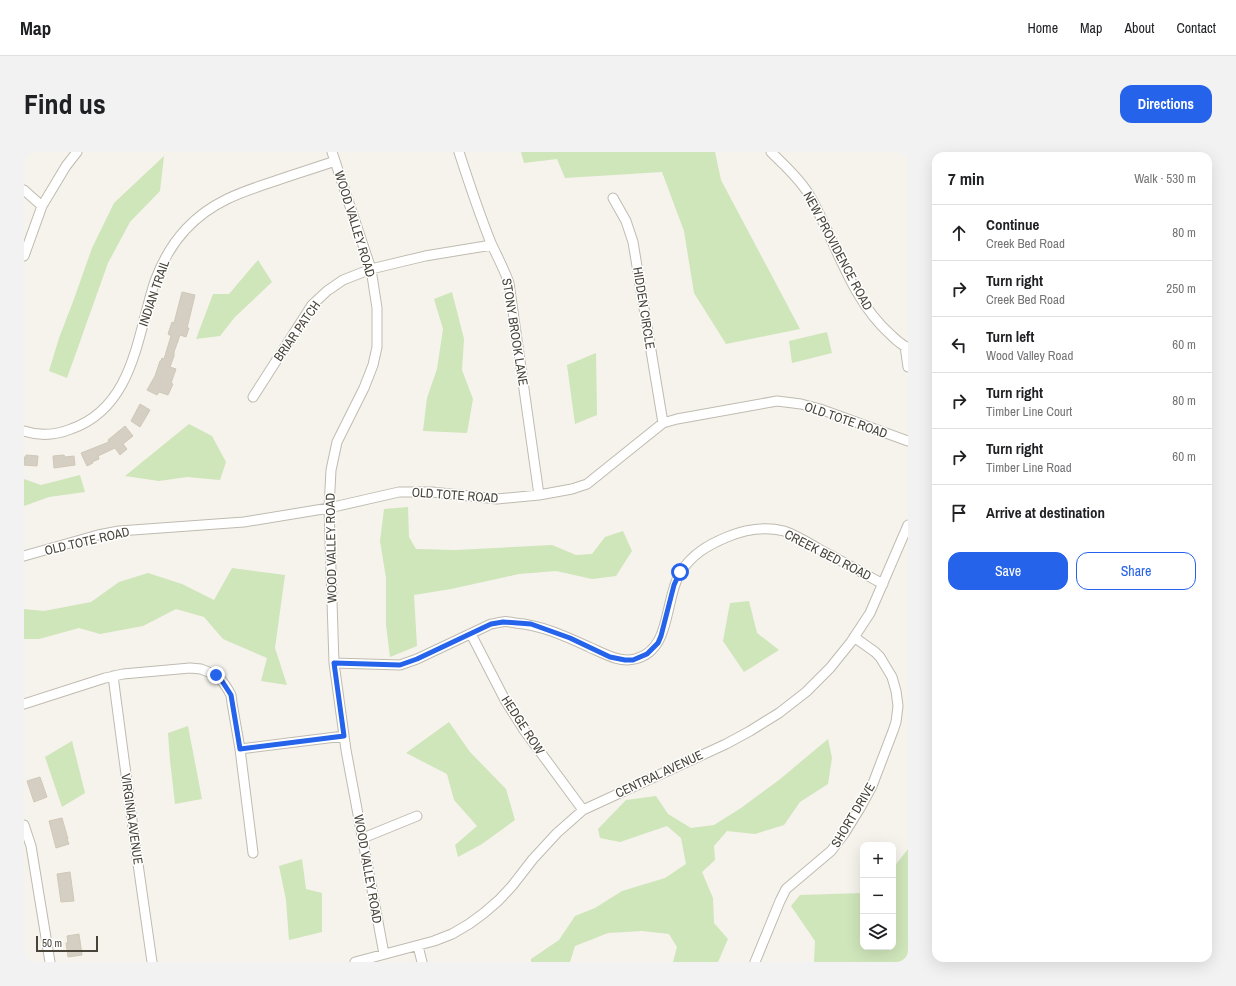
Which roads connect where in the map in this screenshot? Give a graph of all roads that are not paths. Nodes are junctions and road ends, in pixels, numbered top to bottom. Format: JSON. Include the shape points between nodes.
{"nodes":[{"id":1,"x":78,"y":152,"type":"edge"},
{"id":2,"x":332,"y":152,"type":"edge"},
{"id":3,"x":459,"y":152,"type":"edge"},
{"id":4,"x":771,"y":152,"type":"edge"},
{"id":5,"x":336,"y":161,"type":"junction"},
{"id":6,"x":24,"y":190,"type":"edge"},
{"id":7,"x":613,"y":198,"type":"dead end"},
{"id":8,"x":42,"y":206,"type":"junction"},
{"id":9,"x":492,"y":245,"type":"junction"},
{"id":10,"x":24,"y":256,"type":"edge"},
{"id":11,"x":371,"y":269,"type":"junction"},
{"id":12,"x":906,"y":347,"type":"edge"},
{"id":13,"x":908,"y":367,"type":"edge"},
{"id":14,"x":253,"y":397,"type":"dead end"},
{"id":15,"x":663,"y":423,"type":"junction"},
{"id":16,"x":24,"y":431,"type":"edge"},
{"id":17,"x":908,"y":441,"type":"edge"},
{"id":18,"x":540,"y":495,"type":"junction"},
{"id":19,"x":329,"y":508,"type":"junction"},
{"id":20,"x":908,"y":525,"type":"edge"},
{"id":21,"x":24,"y":556,"type":"edge"},
{"id":22,"x":883,"y":584,"type":"junction"},
{"id":23,"x":471,"y":634,"type":"junction"},
{"id":24,"x":854,"y":637,"type":"junction"},
{"id":25,"x":334,"y":663,"type":"junction"},
{"id":26,"x":113,"y":676,"type":"junction"},
{"id":27,"x":24,"y":704,"type":"edge"},
{"id":28,"x":344,"y":736,"type":"junction"},
{"id":29,"x":240,"y":749,"type":"junction"},
{"id":30,"x":583,"y":810,"type":"junction"},
{"id":31,"x":417,"y":816,"type":"dead end"},
{"id":32,"x":24,"y":824,"type":"edge"},
{"id":33,"x":363,"y":838,"type":"junction"},
{"id":34,"x":253,"y":853,"type":"dead end"},
{"id":35,"x":418,"y":946,"type":"junction"},
{"id":36,"x":384,"y":954,"type":"junction"},
{"id":37,"x":50,"y":962,"type":"edge"},
{"id":38,"x":152,"y":962,"type":"edge"},
{"id":39,"x":355,"y":962,"type":"edge"},
{"id":40,"x":422,"y":962,"type":"edge"},
{"id":41,"x":755,"y":962,"type":"edge"}],
"edges":[{"from":1,"to":8,"type":"street","via":[[66,166]]},
{"from":2,"to":5,"type":"street","name":"WOOD VALLEY ROAD"},
{"from":3,"to":9,"type":"street","name":"STONY BROOK LANE"},
{"from":4,"to":12,"type":"street","name":"NEW PROVIDENCE ROAD","via":[[798,179],[806,191],[855,288],[869,310],[885,330]]},
{"from":5,"to":11,"type":"street","name":"WOOD VALLEY ROAD"},
{"from":5,"to":16,"type":"street","name":"INDIAN TRAIL","via":[[232,196],[195,220],[176,241],[161,267],[127,373],[115,398],[95,417],[70,430],[42,434]]},
{"from":6,"to":8,"type":"street"},
{"from":7,"to":15,"type":"street","name":"HIDDEN CIRCLE","via":[[626,221],[633,242]]},
{"from":8,"to":10,"type":"street"},
{"from":9,"to":11,"type":"street","name":"BRIAR PATCH","via":[[425,256]]},
{"from":9,"to":18,"type":"street","name":"STONY BROOK LANE","via":[[509,283]]},
{"from":11,"to":14,"type":"street","name":"BRIAR PATCH","via":[[343,280],[312,305]]},
{"from":11,"to":19,"type":"street","name":"WOOD VALLEY ROAD","via":[[377,308],[377,347],[364,388],[337,442],[331,470]]},
{"from":12,"to":13,"type":"street"},
{"from":15,"to":17,"type":"street","name":"OLD TOTE ROAD","via":[[777,402],[820,409]]},
{"from":15,"to":18,"type":"street","name":"OLD TOTE ROAD","via":[[587,484]]},
{"from":18,"to":19,"type":"street","name":"OLD TOTE ROAD","via":[[497,499],[432,492],[399,492]]},
{"from":19,"to":21,"type":"street","name":"OLD TOTE ROAD","via":[[244,522],[119,531]]},
{"from":19,"to":25,"type":"street","name":"WOOD VALLEY ROAD"},
{"from":20,"to":22,"type":"street","name":"CENTRAL AVENUE"},
{"from":22,"to":23,"type":"street","name":"CREEK BED ROAD","via":[[792,534],[771,529],[748,530],[711,544],[685,565],[674,585],[661,636],[653,649],[640,658],[618,659],[531,624],[491,624]]},
{"from":22,"to":24,"type":"street","name":"CENTRAL AVENUE","via":[[870,613]]},
{"from":23,"to":25,"type":"street","name":"CREEK BED ROAD","via":[[400,665]]},
{"from":23,"to":30,"type":"street","name":"HEDGE ROW","via":[[505,700],[524,730]]},
{"from":24,"to":30,"type":"street","name":"CENTRAL AVENUE","via":[[830,668],[806,692],[779,713],[726,744]]},
{"from":24,"to":41,"type":"street","name":"SHORT DRIVE","via":[[880,657],[892,677],[898,699],[894,726],[872,786],[860,808],[830,851],[786,889]]},
{"from":25,"to":28,"type":"street","name":"WOOD VALLEY ROAD"},
{"from":26,"to":27,"type":"street"},
{"from":26,"to":29,"type":"street","via":[[190,668],[216,675],[231,695]]},
{"from":26,"to":38,"type":"street","name":"VIRGINIA AVENUE"},
{"from":28,"to":29,"type":"street"},
{"from":28,"to":33,"type":"street","name":"WOOD VALLEY ROAD"},
{"from":29,"to":34,"type":"street"},
{"from":30,"to":35,"type":"street","name":"CENTRAL AVENUE","via":[[557,833],[512,886],[484,913],[452,934]]},
{"from":31,"to":33,"type":"street"},
{"from":32,"to":37,"type":"street","via":[[31,846]]},
{"from":33,"to":36,"type":"street","name":"WOOD VALLEY ROAD"},
{"from":35,"to":36,"type":"street","name":"CENTRAL AVENUE"},
{"from":35,"to":40,"type":"street"},
{"from":36,"to":39,"type":"street","name":"CENTRAL AVENUE"}]}
